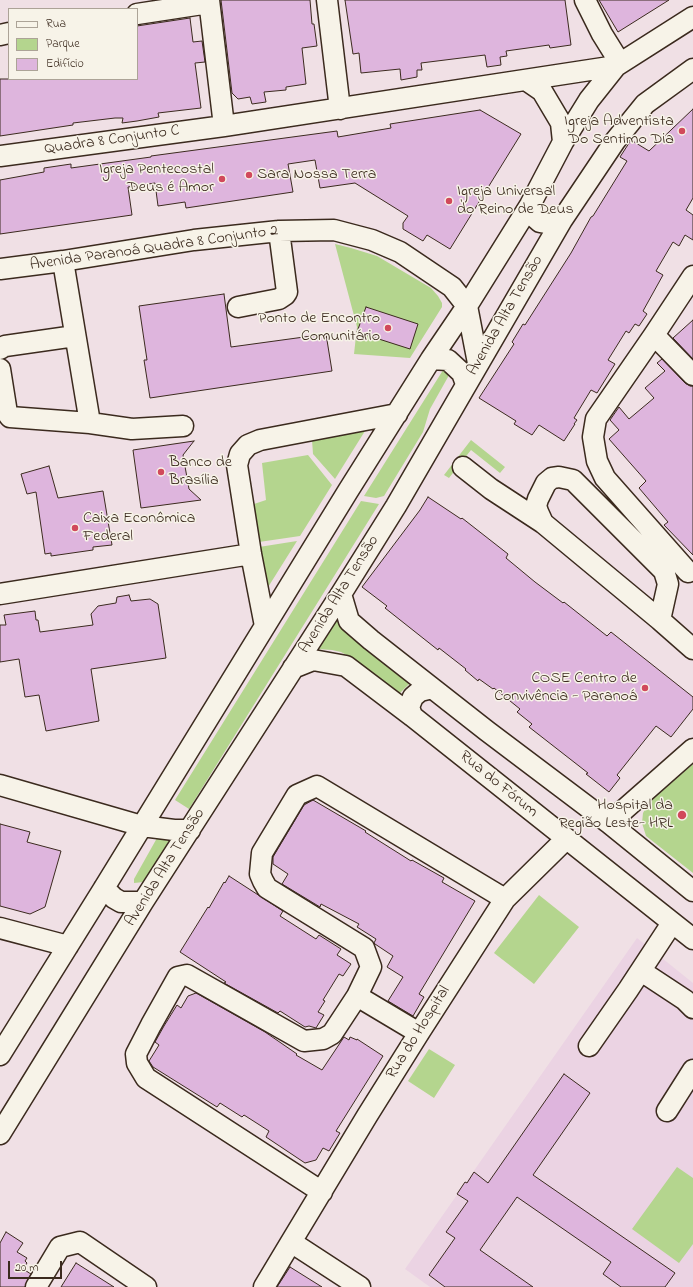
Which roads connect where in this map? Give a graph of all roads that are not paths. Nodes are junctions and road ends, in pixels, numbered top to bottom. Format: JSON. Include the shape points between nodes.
{"nodes":[{"id":1,"x":327,"y":0,"type":"edge"},
{"id":2,"x":585,"y":0,"type":"edge"},
{"id":3,"x":209,"y":1,"type":"edge"},
{"id":4,"x":138,"y":14,"type":"edge"},
{"id":5,"x":693,"y":17,"type":"edge"},
{"id":6,"x":618,"y":65,"type":"junction"},
{"id":7,"x":690,"y":77,"type":"edge"},
{"id":8,"x":526,"y":80,"type":"junction"},
{"id":9,"x":340,"y":109,"type":"junction"},
{"id":10,"x":224,"y":126,"type":"junction"},
{"id":11,"x":564,"y":142,"type":"junction"},
{"id":12,"x":0,"y":156,"type":"edge"},
{"id":13,"x":530,"y":205,"type":"junction"},
{"id":14,"x":562,"y":220,"type":"junction"},
{"id":15,"x":279,"y":231,"type":"junction"},
{"id":16,"x":63,"y":261,"type":"junction"},
{"id":17,"x":0,"y":269,"type":"edge"},
{"id":18,"x":693,"y":276,"type":"edge"},
{"id":19,"x":467,"y":306,"type":"junction"},
{"id":20,"x":238,"y":307,"type":"dead end"},
{"id":21,"x":654,"y":335,"type":"junction"},
{"id":22,"x":75,"y":336,"type":"junction"},
{"id":23,"x":0,"y":349,"type":"edge"},
{"id":24,"x":431,"y":359,"type":"junction"},
{"id":25,"x":478,"y":363,"type":"junction"},
{"id":26,"x":0,"y":369,"type":"edge"},
{"id":27,"x":693,"y":375,"type":"edge"},
{"id":28,"x":466,"y":384,"type":"junction"},
{"id":29,"x":397,"y":414,"type":"junction"},
{"id":30,"x":90,"y":423,"type":"junction"},
{"id":31,"x":183,"y":426,"type":"dead end"},
{"id":32,"x":463,"y":467,"type":"dead end"},
{"id":33,"x":543,"y":523,"type":"junction"},
{"id":34,"x":251,"y":554,"type":"junction"},
{"id":35,"x":688,"y":572,"type":"dead end"},
{"id":36,"x":0,"y":594,"type":"edge"},
{"id":37,"x":341,"y":594,"type":"junction"},
{"id":38,"x":660,"y":620,"type":"junction"},
{"id":39,"x":265,"y":626,"type":"junction"},
{"id":40,"x":693,"y":649,"type":"edge"},
{"id":41,"x":294,"y":668,"type":"junction"},
{"id":42,"x":432,"y":688,"type":"junction"},
{"id":43,"x":412,"y":716,"type":"junction"},
{"id":44,"x":693,"y":749,"type":"edge"},
{"id":45,"x":0,"y":785,"type":"edge"},
{"id":46,"x":609,"y":823,"type":"junction"},
{"id":47,"x":142,"y":826,"type":"junction"},
{"id":48,"x":190,"y":830,"type":"junction"},
{"id":49,"x":566,"y":839,"type":"junction"},
{"id":50,"x":104,"y":888,"type":"junction"},
{"id":51,"x":693,"y":891,"type":"edge"},
{"id":52,"x":505,"y":899,"type":"junction"},
{"id":53,"x":143,"y":902,"type":"junction"},
{"id":54,"x":672,"y":923,"type":"junction"},
{"id":55,"x":0,"y":928,"type":"edge"},
{"id":56,"x":693,"y":939,"type":"edge"},
{"id":57,"x":68,"y":946,"type":"junction"},
{"id":58,"x":641,"y":971,"type":"junction"},
{"id":59,"x":356,"y":996,"type":"junction"},
{"id":60,"x":693,"y":1008,"type":"edge"},
{"id":61,"x":419,"y":1033,"type":"junction"},
{"id":62,"x":589,"y":1046,"type":"dead end"},
{"id":63,"x":0,"y":1055,"type":"edge"},
{"id":64,"x":693,"y":1070,"type":"edge"},
{"id":65,"x":667,"y":1111,"type":"dead end"},
{"id":66,"x":0,"y":1134,"type":"edge"},
{"id":67,"x":322,"y":1192,"type":"junction"},
{"id":68,"x":291,"y":1242,"type":"junction"},
{"id":69,"x":36,"y":1287,"type":"edge"},
{"id":70,"x":146,"y":1287,"type":"edge"},
{"id":71,"x":264,"y":1287,"type":"edge"},
{"id":72,"x":360,"y":1287,"type":"edge"}],
"edges":[{"from":1,"to":9,"type":"street"},
{"from":2,"to":6,"type":"street"},
{"from":3,"to":4,"type":"street"},
{"from":3,"to":10,"type":"street"},
{"from":5,"to":6,"type":"street"},
{"from":6,"to":8,"type":"street","name":"Quadra 8 Conjunto C"},
{"from":6,"to":11,"type":"street","via":[[589,100]]},
{"from":7,"to":14,"type":"street","name":"Avenida Alta Tensão","via":[[645,104],[615,141]]},
{"from":8,"to":9,"type":"street","name":"Quadra 8 Conjunto C"},
{"from":8,"to":11,"type":"street","via":[[542,91],[561,123]]},
{"from":9,"to":10,"type":"street","name":"Quadra 8 Conjunto C"},
{"from":10,"to":12,"type":"street","name":"Quadra 8 Conjunto C"},
{"from":11,"to":13,"type":"street"},
{"from":13,"to":14,"type":"street","via":[[532,215],[540,222],[551,224]]},
{"from":13,"to":19,"type":"street"},
{"from":14,"to":25,"type":"street","name":"Avenida Alta Tensão"},
{"from":15,"to":16,"type":"street","name":"Avenida Paranoá Quadra 8 Conjunto 2","via":[[194,240]]},
{"from":15,"to":19,"type":"street","name":"Avenida Paranoá Quadra 8 Conjunto 2","via":[[334,230],[372,240],[400,252],[452,287]]},
{"from":15,"to":20,"type":"street","via":[[287,292],[279,299]]},
{"from":16,"to":17,"type":"street","name":"Avenida Paranoá Quadra 8 Conjunto 2"},
{"from":16,"to":22,"type":"street"},
{"from":18,"to":21,"type":"street"},
{"from":19,"to":24,"type":"street"},
{"from":19,"to":25,"type":"street","name":"Avenida Paranoá Quadra 8 Conjunto 2"},
{"from":21,"to":27,"type":"street"},
{"from":21,"to":35,"type":"street","via":[[596,419],[592,437],[597,461],[606,478]]},
{"from":22,"to":23,"type":"street","via":[[5,346]]},
{"from":22,"to":30,"type":"street"},
{"from":24,"to":28,"type":"street","via":[[448,360],[462,373]]},
{"from":24,"to":29,"type":"street"},
{"from":25,"to":28,"type":"street","name":"Avenida Alta Tensão"},
{"from":26,"to":30,"type":"street","via":[[7,413],[10,417]]},
{"from":28,"to":37,"type":"street","name":"Avenida Alta Tensão","via":[[396,506]]},
{"from":29,"to":34,"type":"street","via":[[260,440],[248,445],[240,454],[237,465]]},
{"from":29,"to":39,"type":"street"},
{"from":30,"to":31,"type":"street","via":[[132,429]]},
{"from":32,"to":33,"type":"street"},
{"from":33,"to":38,"type":"street"},
{"from":33,"to":38,"type":"street","via":[[536,506],[546,483],[552,478],[560,477],[573,480],[664,571],[668,584]]},
{"from":34,"to":36,"type":"street"},
{"from":34,"to":39,"type":"street"},
{"from":37,"to":41,"type":"street","name":"Avenida Alta Tensão"},
{"from":37,"to":42,"type":"street","via":[[349,621]]},
{"from":38,"to":40,"type":"street"},
{"from":39,"to":47,"type":"street"},
{"from":41,"to":43,"type":"street","name":"Rua do Fórum","via":[[313,660],[346,666]]},
{"from":41,"to":48,"type":"street","name":"Avenida Alta Tensão"},
{"from":42,"to":43,"type":"street","via":[[420,691],[413,697],[410,706]]},
{"from":42,"to":46,"type":"street"},
{"from":43,"to":49,"type":"street","name":"Rua do Fórum"},
{"from":44,"to":46,"type":"street"},
{"from":45,"to":47,"type":"street"},
{"from":46,"to":51,"type":"street"},
{"from":47,"to":48,"type":"street"},
{"from":47,"to":50,"type":"street"},
{"from":48,"to":53,"type":"street","name":"Avenida Alta Tensão"},
{"from":49,"to":52,"type":"street","name":"Rua do Hospital"},
{"from":49,"to":54,"type":"street","name":"Rua do Fórum"},
{"from":50,"to":53,"type":"street","via":[[121,902]]},
{"from":50,"to":57,"type":"street"},
{"from":52,"to":59,"type":"street","via":[[317,786],[297,795],[262,853],[260,874],[267,888],[364,948],[371,967]]},
{"from":52,"to":61,"type":"street","name":"Rua do Hospital"},
{"from":53,"to":66,"type":"street","name":"Avenida Alta Tensão"},
{"from":54,"to":56,"type":"street","name":"Rua do Fórum"},
{"from":54,"to":58,"type":"street"},
{"from":55,"to":57,"type":"street"},
{"from":57,"to":63,"type":"street"},
{"from":58,"to":60,"type":"street"},
{"from":58,"to":62,"type":"street"},
{"from":59,"to":61,"type":"street"},
{"from":59,"to":67,"type":"street","via":[[332,1034],[323,1039],[304,1041],[186,975],[178,977],[136,1054],[137,1063],[146,1078]]},
{"from":61,"to":67,"type":"street","name":"Rua do Hospital"},
{"from":64,"to":65,"type":"street"},
{"from":67,"to":68,"type":"street","name":"Rua do Hospital"},
{"from":68,"to":71,"type":"street","name":"Rua do Hospital"},
{"from":68,"to":72,"type":"street"},
{"from":69,"to":70,"type":"street","via":[[60,1247],[80,1242]]}]}
